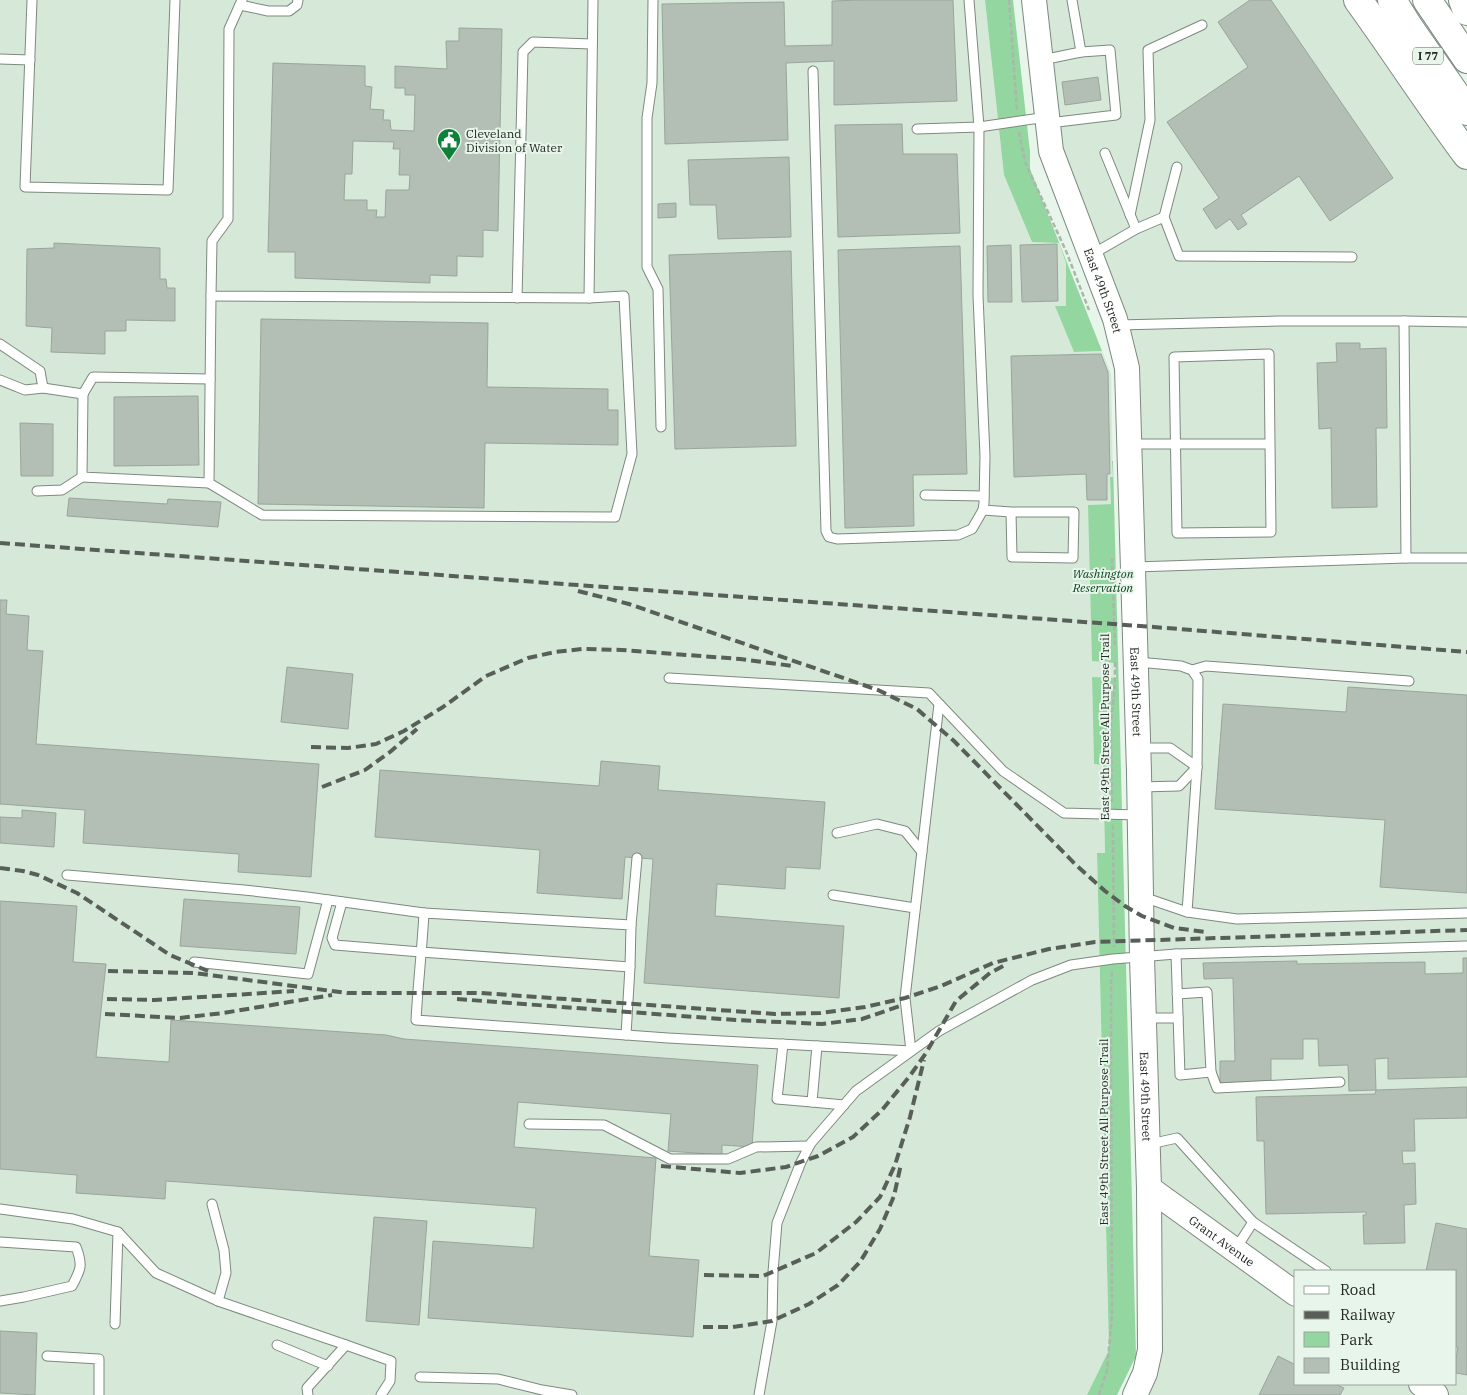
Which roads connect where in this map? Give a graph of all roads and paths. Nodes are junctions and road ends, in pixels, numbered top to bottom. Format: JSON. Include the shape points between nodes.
{"nodes":[{"id":1,"x":32,"y":0,"type":"edge"},
{"id":2,"x":175,"y":0,"type":"edge"},
{"id":3,"x":298,"y":0,"type":"edge"},
{"id":4,"x":593,"y":0,"type":"edge"},
{"id":5,"x":653,"y":0,"type":"edge"},
{"id":6,"x":969,"y":0,"type":"edge"},
{"id":7,"x":1009,"y":0,"type":"edge"},
{"id":8,"x":1034,"y":0,"type":"edge"},
{"id":9,"x":1072,"y":0,"type":"edge"},
{"id":10,"x":1358,"y":0,"type":"edge"},
{"id":11,"x":1392,"y":0,"type":"edge"},
{"id":12,"x":1427,"y":0,"type":"edge"},
{"id":13,"x":1463,"y":0,"type":"edge"},
{"id":14,"x":241,"y":2,"type":"edge"},
{"id":15,"x":1467,"y":10,"type":"edge"},
{"id":16,"x":1202,"y":25,"type":"dead end"},
{"id":17,"x":592,"y":44,"type":"junction"},
{"id":18,"x":1081,"y":52,"type":"junction"},
{"id":19,"x":0,"y":59,"type":"edge"},
{"id":20,"x":1467,"y":59,"type":"edge"},
{"id":21,"x":30,"y":60,"type":"junction"},
{"id":22,"x":1041,"y":60,"type":"junction"},
{"id":23,"x":813,"y":71,"type":"dead end"},
{"id":24,"x":1017,"y":107,"type":"dead end"},
{"id":25,"x":1467,"y":111,"type":"edge"},
{"id":26,"x":1048,"y":120,"type":"junction"},
{"id":27,"x":979,"y":127,"type":"junction"},
{"id":28,"x":917,"y":129,"type":"dead end"},
{"id":29,"x":1020,"y":136,"type":"dead end"},
{"id":30,"x":1105,"y":153,"type":"dead end"},
{"id":31,"x":1467,"y":155,"type":"edge"},
{"id":32,"x":1177,"y":167,"type":"dead end"},
{"id":33,"x":1130,"y":215,"type":"junction"},
{"id":34,"x":1164,"y":217,"type":"junction"},
{"id":35,"x":1136,"y":229,"type":"junction"},
{"id":36,"x":1091,"y":256,"type":"junction"},
{"id":37,"x":1352,"y":257,"type":"dead end"},
{"id":38,"x":211,"y":296,"type":"junction"},
{"id":39,"x":517,"y":298,"type":"junction"},
{"id":40,"x":589,"y":298,"type":"junction"},
{"id":41,"x":1090,"y":313,"type":"dead end"},
{"id":42,"x":1404,"y":321,"type":"junction"},
{"id":43,"x":1467,"y":322,"type":"edge"},
{"id":44,"x":1116,"y":325,"type":"junction"},
{"id":45,"x":0,"y":344,"type":"edge"},
{"id":46,"x":210,"y":379,"type":"junction"},
{"id":47,"x":0,"y":380,"type":"edge"},
{"id":48,"x":43,"y":388,"type":"junction"},
{"id":49,"x":82,"y":394,"type":"junction"},
{"id":50,"x":661,"y":427,"type":"dead end"},
{"id":51,"x":1129,"y":444,"type":"junction"},
{"id":52,"x":1176,"y":444,"type":"junction"},
{"id":53,"x":1270,"y":444,"type":"junction"},
{"id":54,"x":82,"y":477,"type":"junction"},
{"id":55,"x":209,"y":482,"type":"junction"},
{"id":56,"x":37,"y":491,"type":"dead end"},
{"id":57,"x":925,"y":495,"type":"dead end"},
{"id":58,"x":984,"y":496,"type":"junction"},
{"id":59,"x":983,"y":510,"type":"junction"},
{"id":60,"x":1011,"y":512,"type":"junction"},
{"id":61,"x":1406,"y":558,"type":"junction"},
{"id":62,"x":1467,"y":558,"type":"edge"},
{"id":63,"x":1122,"y":562,"type":"junction"},
{"id":64,"x":1122,"y":658,"type":"junction"},
{"id":65,"x":1192,"y":670,"type":"junction"},
{"id":66,"x":669,"y":678,"type":"dead end"},
{"id":67,"x":1409,"y":681,"type":"dead end"},
{"id":68,"x":939,"y":704,"type":"junction"},
{"id":69,"x":1138,"y":748,"type":"junction"},
{"id":70,"x":1197,"y":767,"type":"junction"},
{"id":71,"x":1139,"y":787,"type":"junction"},
{"id":72,"x":1112,"y":814,"type":"junction"},
{"id":73,"x":1139,"y":815,"type":"junction"},
{"id":74,"x":837,"y":833,"type":"dead end"},
{"id":75,"x":922,"y":852,"type":"junction"},
{"id":76,"x":637,"y":858,"type":"dead end"},
{"id":77,"x":67,"y":875,"type":"dead end"},
{"id":78,"x":833,"y":895,"type":"dead end"},
{"id":79,"x":1141,"y":896,"type":"junction"},
{"id":80,"x":328,"y":900,"type":"junction"},
{"id":81,"x":342,"y":902,"type":"junction"},
{"id":82,"x":915,"y":908,"type":"junction"},
{"id":83,"x":1187,"y":912,"type":"junction"},
{"id":84,"x":424,"y":913,"type":"junction"},
{"id":85,"x":1467,"y":913,"type":"edge"},
{"id":86,"x":631,"y":925,"type":"junction"},
{"id":87,"x":1467,"y":946,"type":"edge"},
{"id":88,"x":421,"y":952,"type":"junction"},
{"id":89,"x":1176,"y":954,"type":"junction"},
{"id":90,"x":1142,"y":957,"type":"junction"},
{"id":91,"x":1113,"y":959,"type":"junction"},
{"id":92,"x":194,"y":962,"type":"dead end"},
{"id":93,"x":630,"y":967,"type":"junction"},
{"id":94,"x":1178,"y":994,"type":"junction"},
{"id":95,"x":1144,"y":1018,"type":"junction"},
{"id":96,"x":1178,"y":1018,"type":"junction"},
{"id":97,"x":626,"y":1035,"type":"junction"},
{"id":98,"x":783,"y":1044,"type":"junction"},
{"id":99,"x":817,"y":1046,"type":"junction"},
{"id":100,"x":911,"y":1051,"type":"junction"},
{"id":101,"x":1211,"y":1072,"type":"junction"},
{"id":102,"x":1340,"y":1082,"type":"dead end"},
{"id":103,"x":812,"y":1102,"type":"junction"},
{"id":104,"x":844,"y":1105,"type":"junction"},
{"id":105,"x":530,"y":1124,"type":"dead end"},
{"id":106,"x":1148,"y":1144,"type":"junction"},
{"id":107,"x":810,"y":1146,"type":"junction"},
{"id":108,"x":1149,"y":1188,"type":"junction"},
{"id":109,"x":212,"y":1204,"type":"dead end"},
{"id":110,"x":0,"y":1209,"type":"edge"},
{"id":111,"x":1254,"y":1222,"type":"junction"},
{"id":112,"x":118,"y":1232,"type":"junction"},
{"id":113,"x":0,"y":1242,"type":"edge"},
{"id":114,"x":1235,"y":1250,"type":"junction"},
{"id":115,"x":1325,"y":1270,"type":"edge"},
{"id":116,"x":1294,"y":1293,"type":"edge"},
{"id":117,"x":0,"y":1301,"type":"edge"},
{"id":118,"x":218,"y":1301,"type":"junction"},
{"id":119,"x":115,"y":1324,"type":"dead end"},
{"id":120,"x":277,"y":1345,"type":"dead end"},
{"id":121,"x":346,"y":1345,"type":"junction"},
{"id":122,"x":47,"y":1356,"type":"dead end"},
{"id":123,"x":328,"y":1366,"type":"junction"},
{"id":124,"x":420,"y":1377,"type":"dead end"},
{"id":125,"x":1422,"y":1385,"type":"edge"},
{"id":126,"x":306,"y":1393,"type":"edge"},
{"id":127,"x":100,"y":1395,"type":"edge"},
{"id":128,"x":381,"y":1395,"type":"edge"},
{"id":129,"x":572,"y":1395,"type":"edge"},
{"id":130,"x":759,"y":1395,"type":"edge"},
{"id":131,"x":1100,"y":1395,"type":"edge"},
{"id":132,"x":1135,"y":1395,"type":"edge"},
{"id":133,"x":1436,"y":1395,"type":"edge"}],
"edges":[{"from":1,"to":21,"type":"lane"},
{"from":2,"to":21,"type":"lane","via":[[168,190],[25,187]]},
{"from":3,"to":14,"type":"lane","via":[[289,11],[268,11]]},
{"from":4,"to":17,"type":"lane"},
{"from":5,"to":50,"type":"lane","via":[[652,83],[647,118],[647,267],[658,289]]},
{"from":6,"to":27,"type":"lane"},
{"from":7,"to":24,"type":"path"},
{"from":8,"to":22,"type":"street","name":"East 49th Street"},
{"from":9,"to":18,"type":"lane"},
{"from":10,"to":31,"type":"highway"},
{"from":11,"to":25,"type":"highway","number":"I 77"},
{"from":12,"to":20,"type":"highway","number":"I 77"},
{"from":13,"to":15,"type":"highway"},
{"from":14,"to":38,"type":"lane","via":[[229,29],[228,219],[212,241]]},
{"from":16,"to":33,"type":"lane","via":[[1148,50],[1150,120]]},
{"from":17,"to":39,"type":"lane","via":[[534,42],[523,52]]},
{"from":17,"to":40,"type":"lane"},
{"from":18,"to":22,"type":"lane"},
{"from":18,"to":26,"type":"lane","via":[[1110,50],[1116,115]]},
{"from":19,"to":21,"type":"lane"},
{"from":22,"to":26,"type":"street","name":"East 49th Street"},
{"from":23,"to":59,"type":"lane","via":[[826,531],[829,537],[837,539],[958,535],[972,529]]},
{"from":26,"to":27,"type":"lane"},
{"from":26,"to":36,"type":"street","name":"East 49th Street","via":[[1051,151]]},
{"from":27,"to":28,"type":"lane"},
{"from":27,"to":58,"type":"lane","via":[[978,296]]},
{"from":29,"to":41,"type":"path","via":[[1025,162]]},
{"from":30,"to":33,"type":"lane"},
{"from":32,"to":34,"type":"lane"},
{"from":33,"to":35,"type":"lane"},
{"from":34,"to":35,"type":"lane"},
{"from":34,"to":37,"type":"lane","via":[[1179,256]]},
{"from":35,"to":36,"type":"lane"},
{"from":36,"to":44,"type":"street","name":"East 49th Street"},
{"from":38,"to":39,"type":"lane"},
{"from":38,"to":46,"type":"lane"},
{"from":39,"to":40,"type":"lane"},
{"from":40,"to":55,"type":"lane","via":[[624,296],[632,454],[615,517],[262,515]]},
{"from":42,"to":43,"type":"lane"},
{"from":42,"to":44,"type":"lane"},
{"from":42,"to":61,"type":"lane"},
{"from":44,"to":51,"type":"street","name":"East 49th Street","via":[[1127,368]]},
{"from":45,"to":48,"type":"lane","via":[[40,370]]},
{"from":46,"to":49,"type":"lane","via":[[93,377]]},
{"from":46,"to":55,"type":"lane"},
{"from":47,"to":48,"type":"lane","via":[[25,390]]},
{"from":48,"to":49,"type":"lane"},
{"from":49,"to":54,"type":"lane"},
{"from":51,"to":52,"type":"lane"},
{"from":51,"to":63,"type":"street","name":"East 49th Street"},
{"from":52,"to":53,"type":"lane"},
{"from":52,"to":53,"type":"lane","via":[[1178,533],[1271,532]]},
{"from":52,"to":53,"type":"lane","via":[[1174,357],[1269,354]]},
{"from":54,"to":55,"type":"lane"},
{"from":54,"to":56,"type":"lane","via":[[62,490]]},
{"from":57,"to":58,"type":"lane"},
{"from":58,"to":59,"type":"lane"},
{"from":59,"to":60,"type":"lane"},
{"from":60,"to":60,"type":"lane","via":[[1074,512],[1073,558],[1012,557]]},
{"from":61,"to":62,"type":"lane"},
{"from":61,"to":63,"type":"lane"},
{"from":63,"to":64,"type":"street","name":"East 49th Street"},
{"from":63,"to":64,"type":"path","name":"East 49th Street All Purpose Trail"},
{"from":64,"to":65,"type":"lane"},
{"from":64,"to":69,"type":"street","name":"East 49th Street"},
{"from":64,"to":72,"type":"path","name":"East 49th Street All Purpose Trail","via":[[1111,723]]},
{"from":65,"to":67,"type":"lane","via":[[1206,666]]},
{"from":65,"to":70,"type":"lane","via":[[1198,679]]},
{"from":66,"to":68,"type":"lane","via":[[929,693]]},
{"from":68,"to":72,"type":"lane","via":[[1003,771],[1064,813]]},
{"from":68,"to":75,"type":"lane"},
{"from":69,"to":70,"type":"lane","via":[[1170,748]]},
{"from":69,"to":71,"type":"street","name":"East 49th Street"},
{"from":70,"to":71,"type":"lane","via":[[1179,786]]},
{"from":70,"to":83,"type":"lane"},
{"from":71,"to":73,"type":"street","name":"East 49th Street"},
{"from":72,"to":73,"type":"lane"},
{"from":72,"to":91,"type":"path","name":"East 49th Street All Purpose Trail"},
{"from":73,"to":79,"type":"street","name":"East 49th Street"},
{"from":74,"to":75,"type":"lane","via":[[877,824],[905,831]]},
{"from":75,"to":82,"type":"lane"},
{"from":76,"to":86,"type":"lane"},
{"from":77,"to":80,"type":"lane"},
{"from":78,"to":82,"type":"lane"},
{"from":79,"to":83,"type":"lane"},
{"from":79,"to":90,"type":"street","name":"East 49th Street"},
{"from":80,"to":81,"type":"lane"},
{"from":80,"to":92,"type":"lane","via":[[308,974]]},
{"from":81,"to":84,"type":"lane"},
{"from":81,"to":88,"type":"lane","via":[[332,938],[335,944]]},
{"from":82,"to":100,"type":"lane","via":[[905,998]]},
{"from":83,"to":85,"type":"lane","via":[[1237,919]]},
{"from":84,"to":86,"type":"lane"},
{"from":84,"to":88,"type":"lane"},
{"from":86,"to":93,"type":"lane"},
{"from":87,"to":89,"type":"lane"},
{"from":88,"to":93,"type":"lane"},
{"from":88,"to":97,"type":"lane","via":[[416,1020]]},
{"from":89,"to":90,"type":"lane"},
{"from":89,"to":94,"type":"lane"},
{"from":90,"to":91,"type":"lane"},
{"from":90,"to":95,"type":"street","name":"East 49th Street"},
{"from":91,"to":100,"type":"lane","via":[[1071,965],[1032,980],[939,1030]]},
{"from":91,"to":131,"type":"path","name":"East 49th Street All Purpose Trail","via":[[1112,1316]]},
{"from":93,"to":97,"type":"lane"},
{"from":94,"to":96,"type":"lane"},
{"from":94,"to":101,"type":"lane","via":[[1207,992]]},
{"from":95,"to":96,"type":"lane"},
{"from":95,"to":106,"type":"street","name":"East 49th Street"},
{"from":96,"to":101,"type":"lane","via":[[1180,1074]]},
{"from":97,"to":98,"type":"lane"},
{"from":98,"to":99,"type":"lane"},
{"from":98,"to":103,"type":"lane","via":[[778,1099]]},
{"from":99,"to":100,"type":"lane"},
{"from":99,"to":103,"type":"lane"},
{"from":100,"to":104,"type":"lane","via":[[856,1091]]},
{"from":101,"to":102,"type":"lane","via":[[1217,1088]]},
{"from":103,"to":104,"type":"lane"},
{"from":104,"to":107,"type":"lane"},
{"from":105,"to":107,"type":"lane","via":[[604,1125],[670,1159],[728,1159],[756,1147]]},
{"from":106,"to":108,"type":"street","name":"East 49th Street"},
{"from":106,"to":111,"type":"lane","via":[[1177,1138]]},
{"from":107,"to":130,"type":"lane","via":[[777,1223],[772,1321]]},
{"from":108,"to":114,"type":"street","name":"Grant Avenue"},
{"from":108,"to":132,"type":"street","name":"East 49th Street","via":[[1150,1350],[1145,1373]]},
{"from":109,"to":118,"type":"lane","via":[[224,1250],[226,1273]]},
{"from":110,"to":112,"type":"lane","via":[[73,1219]]},
{"from":111,"to":114,"type":"lane"},
{"from":111,"to":115,"type":"lane"},
{"from":112,"to":118,"type":"lane","via":[[156,1273]]},
{"from":112,"to":119,"type":"lane"},
{"from":113,"to":117,"type":"lane","via":[[76,1247],[81,1259],[80,1272],[72,1286]]},
{"from":114,"to":116,"type":"street","name":"Grant Avenue"},
{"from":118,"to":121,"type":"lane"},
{"from":120,"to":123,"type":"lane"},
{"from":121,"to":123,"type":"lane"},
{"from":121,"to":128,"type":"lane","via":[[390,1361],[390,1381]]},
{"from":122,"to":127,"type":"lane","via":[[99,1359]]},
{"from":123,"to":126,"type":"lane"},
{"from":124,"to":129,"type":"lane","via":[[498,1379]]},
{"from":125,"to":133,"type":"street"}]}
